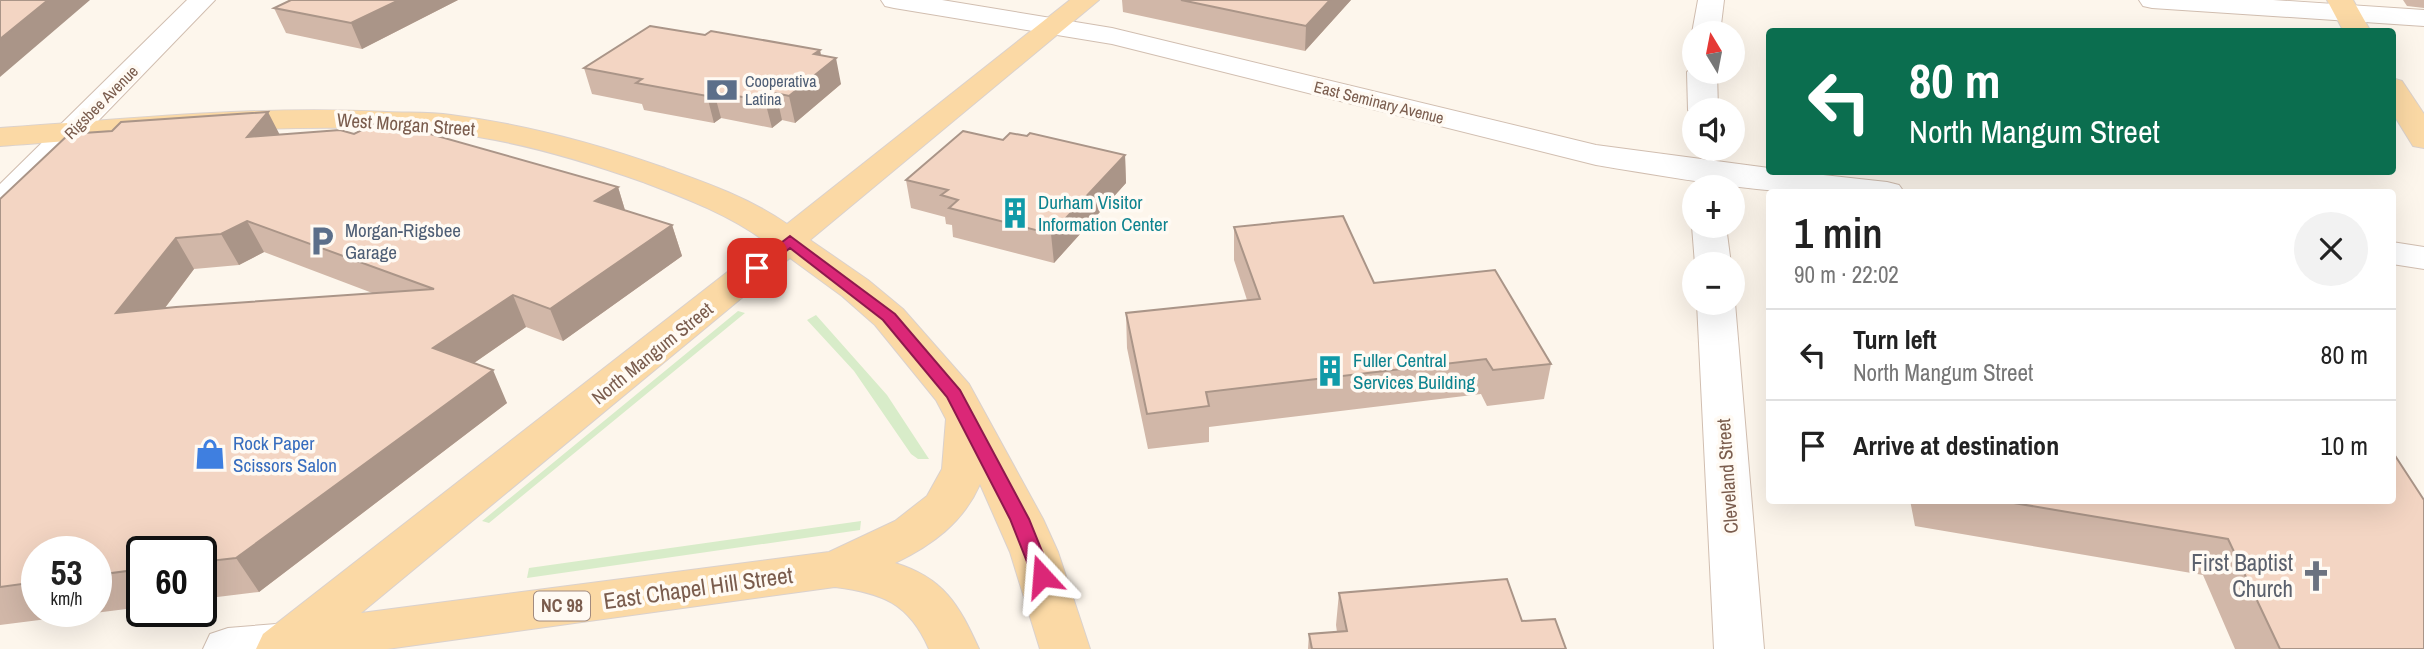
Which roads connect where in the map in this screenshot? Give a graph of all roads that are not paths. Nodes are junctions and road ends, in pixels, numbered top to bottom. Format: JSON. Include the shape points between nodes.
{"nodes":[{"id":1,"x":202,"y":0,"type":"edge"},
{"id":2,"x":894,"y":0,"type":"edge"},
{"id":3,"x":1086,"y":0,"type":"edge"},
{"id":4,"x":1712,"y":0,"type":"edge"},
{"id":5,"x":2152,"y":0,"type":"edge"},
{"id":6,"x":2348,"y":15,"type":"edge"},
{"id":7,"x":2424,"y":18,"type":"edge"},
{"id":8,"x":1708,"y":21,"type":"edge"},
{"id":9,"x":1053,"y":26,"type":"junction"},
{"id":10,"x":2396,"y":94,"type":"edge"},
{"id":11,"x":72,"y":132,"type":"junction"},
{"id":12,"x":0,"y":137,"type":"edge"},
{"id":13,"x":2424,"y":139,"type":"edge"},
{"id":14,"x":1706,"y":169,"type":"edge"},
{"id":15,"x":1863,"y":189,"type":"edge"},
{"id":16,"x":0,"y":203,"type":"edge"},
{"id":17,"x":790,"y":240,"type":"junction"},
{"id":18,"x":2396,"y":254,"type":"edge"},
{"id":19,"x":2424,"y":258,"type":"edge"},
{"id":20,"x":1717,"y":315,"type":"edge"},
{"id":21,"x":967,"y":419,"type":"junction"},
{"id":22,"x":835,"y":569,"type":"junction"},
{"id":23,"x":285,"y":646,"type":"edge"},
{"id":24,"x":228,"y":649,"type":"edge"},
{"id":25,"x":954,"y":649,"type":"edge"},
{"id":26,"x":1065,"y":649,"type":"edge"},
{"id":27,"x":1739,"y":649,"type":"edge"}],
"edges":[{"from":1,"to":11,"type":"street","name":"Rigsbee Avenue"},
{"from":2,"to":9,"type":"street","name":"East Seminary Avenue"},
{"from":3,"to":9,"type":"main road","name":"North Mangum Street"},
{"from":4,"to":8,"type":"street"},
{"from":5,"to":6,"type":"street"},
{"from":6,"to":7,"type":"street"},
{"from":9,"to":14,"type":"street","name":"East Seminary Avenue","via":[[1163,48],[1565,149]]},
{"from":9,"to":17,"type":"main road","name":"North Mangum Street"},
{"from":10,"to":13,"type":"main road"},
{"from":11,"to":12,"type":"main road","name":"West Morgan Street"},
{"from":11,"to":16,"type":"street","name":"Rigsbee Avenue"},
{"from":11,"to":17,"type":"main road","name":"West Morgan Street","via":[[334,118],[450,124],[604,157],[689,188]]},
{"from":14,"to":15,"type":"street","name":"East Seminary Avenue"},
{"from":17,"to":21,"type":"main road","name":"West Morgan Street","via":[[889,317],[954,394]]},
{"from":17,"to":23,"type":"main road","name":"North Mangum Street"},
{"from":18,"to":19,"type":"street"},
{"from":20,"to":27,"type":"street","name":"Cleveland Street"},
{"from":21,"to":22,"type":"main road","via":[[964,467],[950,496],[928,524]]},
{"from":21,"to":26,"type":"main road","name":"West Morgan Street","via":[[1029,541]]},
{"from":22,"to":23,"type":"main road","name":"East Chapel Hill Street","number":"NC 98"},
{"from":22,"to":25,"type":"main road","number":"NC 98","via":[[891,578],[919,594],[942,620]]},
{"from":23,"to":24,"type":"street","name":"East Chapel Hill Street"}]}
